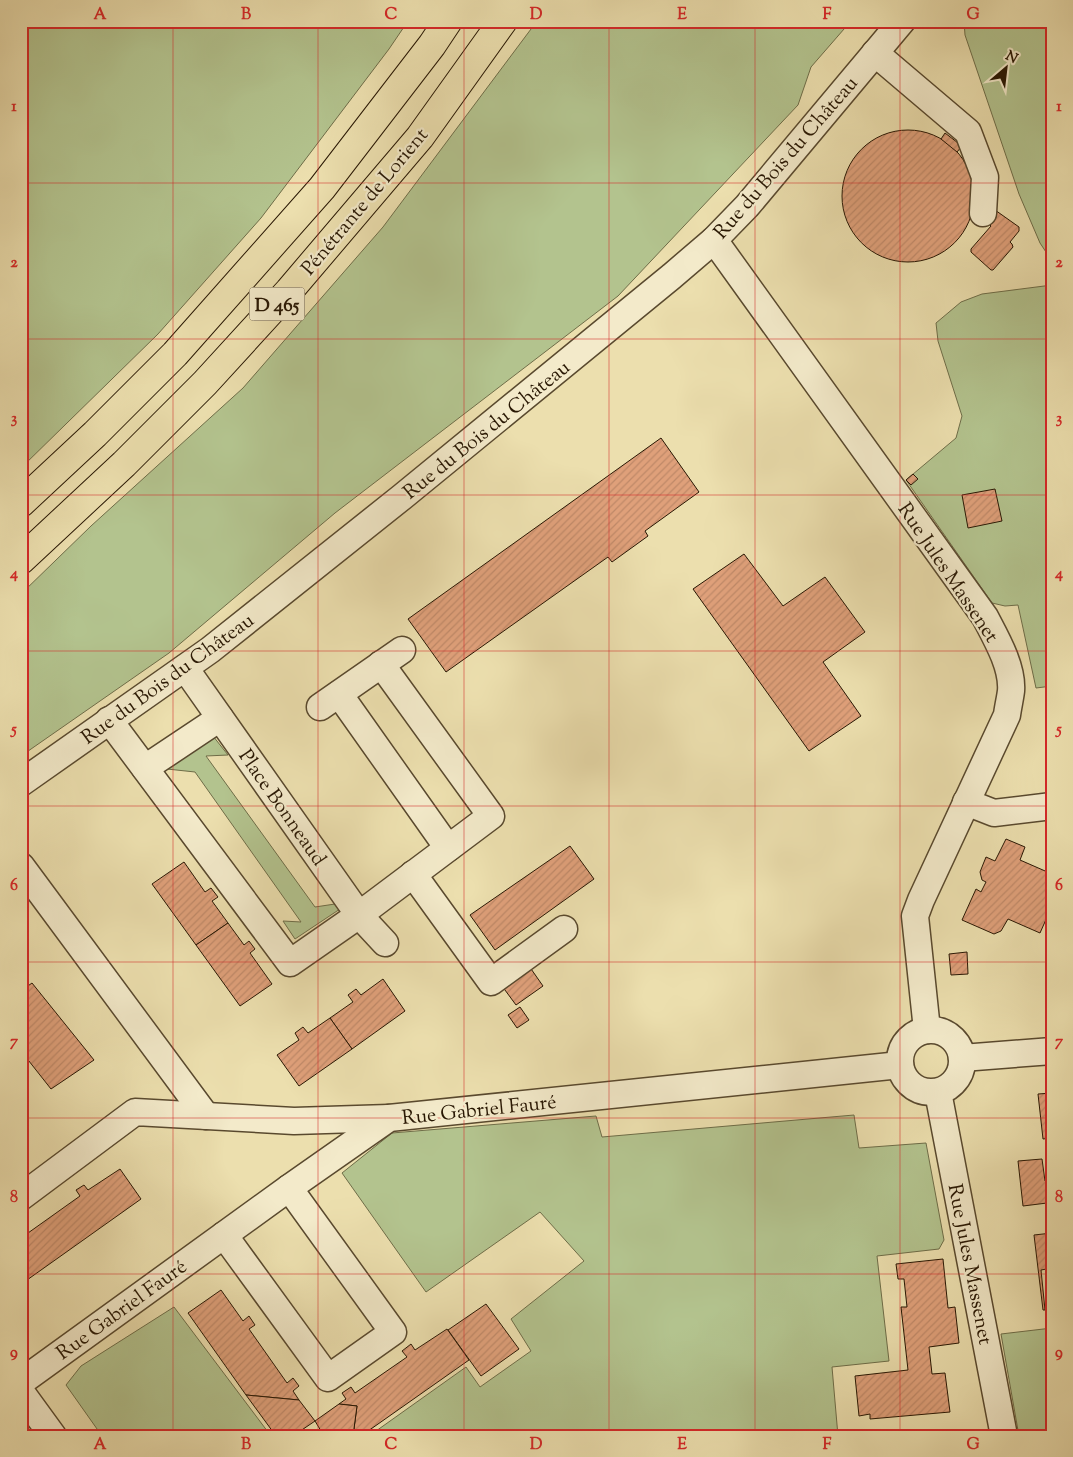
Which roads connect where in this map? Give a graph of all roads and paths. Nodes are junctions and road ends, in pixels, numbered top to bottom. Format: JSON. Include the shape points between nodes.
{"nodes":[{"id":1,"x":448,"y":21,"type":"edge"},
{"id":2,"x":503,"y":21,"type":"edge"},
{"id":3,"x":902,"y":21,"type":"edge"},
{"id":4,"x":875,"y":53,"type":"junction"},
{"id":5,"x":983,"y":213,"type":"dead end"},
{"id":6,"x":714,"y":240,"type":"junction"},
{"id":7,"x":21,"y":503,"type":"edge"},
{"id":8,"x":21,"y":560,"type":"edge"},
{"id":9,"x":184,"y":668,"type":"junction"},
{"id":10,"x":220,"y":718,"type":"junction"},
{"id":11,"x":109,"y":720,"type":"junction"},
{"id":12,"x":145,"y":768,"type":"junction"},
{"id":13,"x":21,"y":783,"type":"edge"},
{"id":14,"x":966,"y":802,"type":"junction"},
{"id":15,"x":1052,"y":806,"type":"edge"},
{"id":16,"x":448,"y":848,"type":"junction"},
{"id":17,"x":21,"y":866,"type":"edge"},
{"id":18,"x":414,"y":874,"type":"junction"},
{"id":19,"x":359,"y":915,"type":"junction"},
{"id":20,"x":564,"y":929,"type":"dead end"},
{"id":21,"x":385,"y":942,"type":"dead end"},
{"id":22,"x":927,"y":1030,"type":"junction"},
{"id":23,"x":1052,"y":1051,"type":"edge"},
{"id":24,"x":962,"y":1058,"type":"junction"},
{"id":25,"x":900,"y":1065,"type":"junction"},
{"id":26,"x":938,"y":1092,"type":"junction"},
{"id":27,"x":206,"y":1116,"type":"junction"},
{"id":28,"x":389,"y":1118,"type":"junction"},
{"id":29,"x":289,"y":1188,"type":"junction"},
{"id":30,"x":21,"y":1197,"type":"edge"},
{"id":31,"x":224,"y":1235,"type":"junction"},
{"id":32,"x":21,"y":1382,"type":"edge"},
{"id":33,"x":21,"y":1392,"type":"edge"},
{"id":34,"x":52,"y":1436,"type":"edge"},
{"id":35,"x":1004,"y":1436,"type":"edge"}],
"edges":[{"from":1,"to":7,"type":"highway","name":"Pénétrante de Lorient","number":"D 465","via":[[316,196],[175,354]]},
{"from":2,"to":8,"type":"highway","name":"Pénétrante de Lorient","number":"D 465","via":[[420,137],[289,291],[124,464]]},
{"from":3,"to":4,"type":"street","name":"Rue du Bois du Château"},
{"from":4,"to":5,"type":"street","via":[[968,132],[985,177]]},
{"from":4,"to":6,"type":"street","name":"Rue du Bois du Château","via":[[747,206]]},
{"from":6,"to":9,"type":"street","name":"Rue du Bois du Château","via":[[600,336]]},
{"from":6,"to":14,"type":"street","name":"Rue Jules Massenet","via":[[985,617],[996,639],[1007,664],[1011,690],[1007,715]]},
{"from":9,"to":10,"type":"street","name":"Place Bonneaud"},
{"from":9,"to":11,"type":"street","name":"Rue du Bois du Château"},
{"from":10,"to":12,"type":"street"},
{"from":10,"to":19,"type":"street","name":"Place Bonneaud"},
{"from":11,"to":12,"type":"street"},
{"from":11,"to":13,"type":"street","name":"Rue du Bois du Château"},
{"from":12,"to":19,"type":"street","via":[[290,962]]},
{"from":14,"to":15,"type":"street","via":[[994,812]]},
{"from":14,"to":22,"type":"street","name":"Rue Jules Massenet","via":[[915,916]]},
{"from":16,"to":16,"type":"street","via":[[491,816],[392,657],[329,700]]},
{"from":16,"to":18,"type":"street"},
{"from":17,"to":27,"type":"street"},
{"from":18,"to":19,"type":"street"},
{"from":18,"to":20,"type":"street","via":[[491,982]]},
{"from":19,"to":21,"type":"street","name":"Place Bonneaud"},
{"from":22,"to":24,"type":"street","via":[[939,1031],[950,1037]]},
{"from":22,"to":25,"type":"street","via":[[906,1042]]},
{"from":23,"to":24,"type":"street"},
{"from":24,"to":26,"type":"street","via":[[956,1080]]},
{"from":25,"to":26,"type":"street","via":[[904,1078],[913,1087],[925,1092]]},
{"from":25,"to":28,"type":"street","name":"Rue Gabriel Fauré"},
{"from":26,"to":35,"type":"street","name":"Rue Jules Massenet"},
{"from":27,"to":28,"type":"street","via":[[294,1121]]},
{"from":27,"to":30,"type":"street","via":[[135,1112]]},
{"from":28,"to":29,"type":"street","name":"Rue Gabriel Fauré"},
{"from":29,"to":31,"type":"street","name":"Rue Gabriel Fauré"},
{"from":29,"to":31,"type":"street","via":[[393,1332],[328,1378]]},
{"from":31,"to":32,"type":"street","name":"Rue Gabriel Fauré"},
{"from":33,"to":34,"type":"street"}]}
